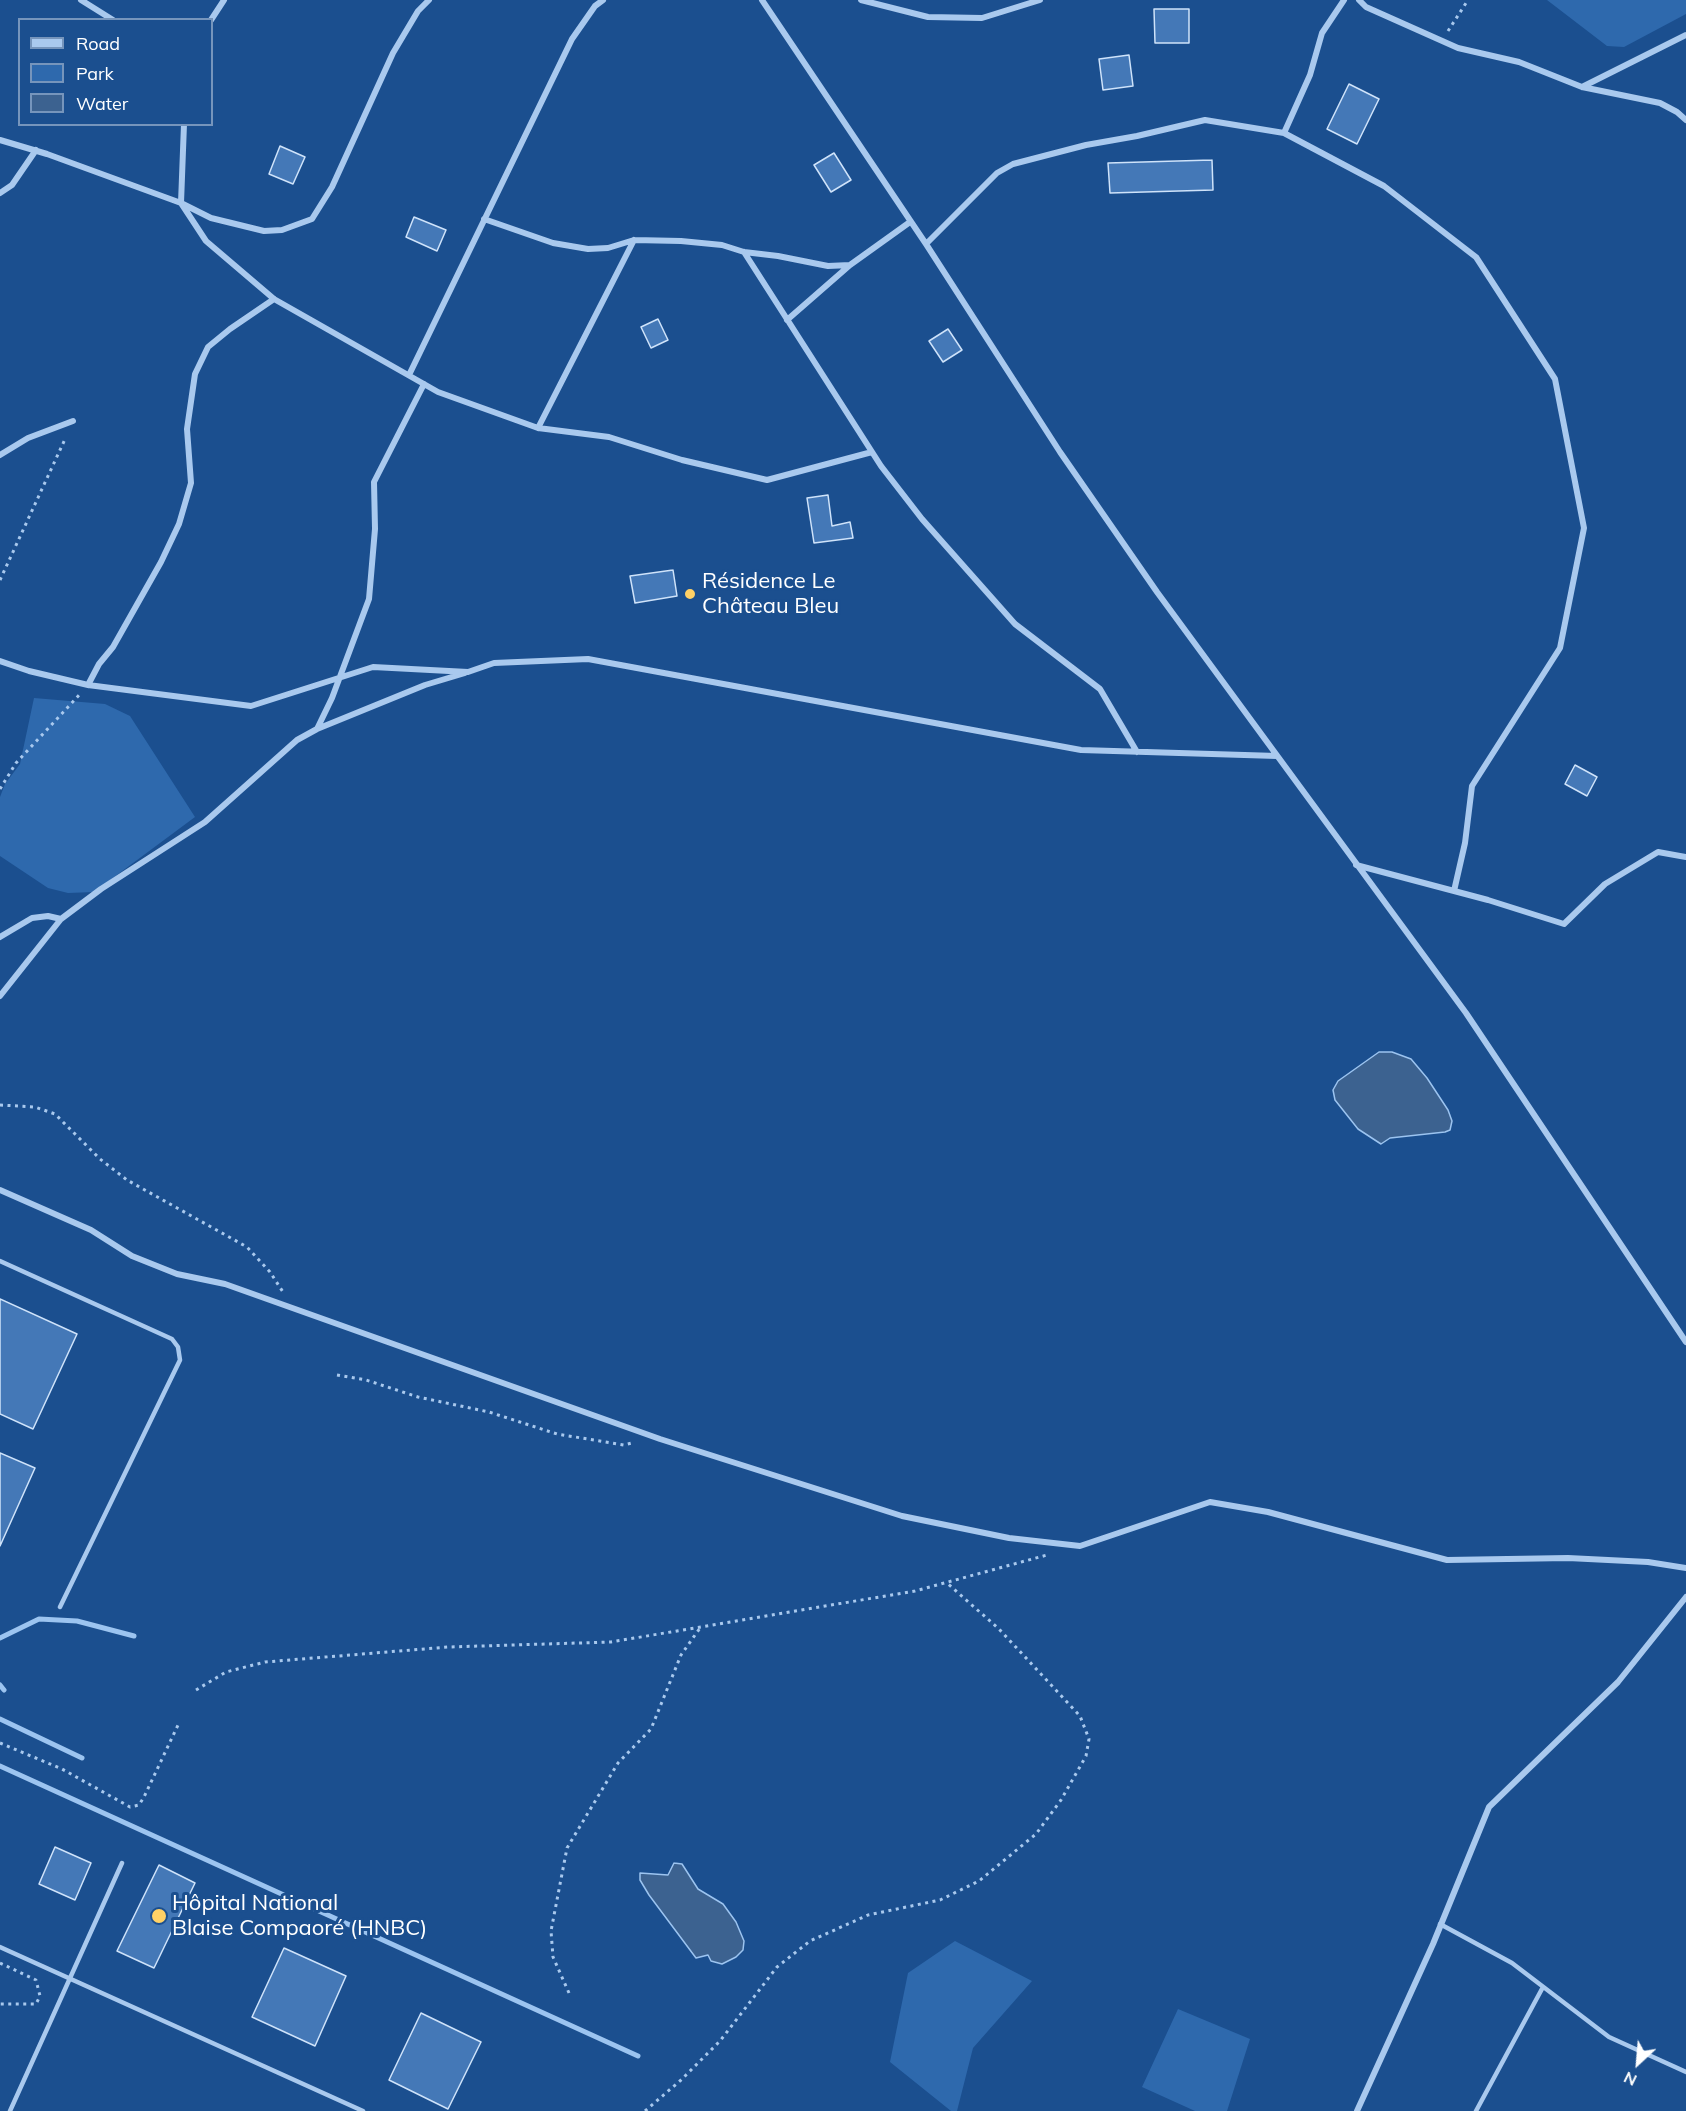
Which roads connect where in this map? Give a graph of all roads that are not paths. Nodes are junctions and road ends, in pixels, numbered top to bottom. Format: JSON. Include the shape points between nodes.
{"nodes":[{"id":1,"x":81,"y":0,"type":"edge"},
{"id":2,"x":224,"y":0,"type":"edge"},
{"id":3,"x":429,"y":0,"type":"edge"},
{"id":4,"x":590,"y":0,"type":"edge"},
{"id":5,"x":603,"y":0,"type":"edge"},
{"id":6,"x":762,"y":0,"type":"edge"},
{"id":7,"x":861,"y":0,"type":"edge"},
{"id":8,"x":1040,"y":0,"type":"edge"},
{"id":9,"x":1344,"y":0,"type":"edge"},
{"id":10,"x":1359,"y":0,"type":"edge"},
{"id":11,"x":595,"y":6,"type":"junction"},
{"id":12,"x":110,"y":18,"type":"edge"},
{"id":13,"x":212,"y":18,"type":"edge"},
{"id":14,"x":1686,"y":35,"type":"edge"},
{"id":15,"x":1582,"y":87,"type":"junction"},
{"id":16,"x":1686,"y":120,"type":"edge"},
{"id":17,"x":184,"y":126,"type":"edge"},
{"id":18,"x":1284,"y":133,"type":"junction"},
{"id":19,"x":0,"y":140,"type":"edge"},
{"id":20,"x":36,"y":150,"type":"junction"},
{"id":21,"x":0,"y":193,"type":"edge"},
{"id":22,"x":181,"y":203,"type":"junction"},
{"id":23,"x":484,"y":219,"type":"junction"},
{"id":24,"x":910,"y":222,"type":"junction"},
{"id":25,"x":634,"y":240,"type":"junction"},
{"id":26,"x":926,"y":244,"type":"junction"},
{"id":27,"x":744,"y":252,"type":"junction"},
{"id":28,"x":850,"y":265,"type":"junction"},
{"id":29,"x":274,"y":299,"type":"junction"},
{"id":30,"x":787,"y":320,"type":"junction"},
{"id":31,"x":409,"y":375,"type":"junction"},
{"id":32,"x":424,"y":384,"type":"junction"},
{"id":33,"x":74,"y":421,"type":"road end"},
{"id":34,"x":538,"y":428,"type":"junction"},
{"id":35,"x":872,"y":452,"type":"junction"},
{"id":36,"x":0,"y":455,"type":"edge"},
{"id":37,"x":0,"y":661,"type":"edge"},
{"id":38,"x":468,"y":672,"type":"junction"},
{"id":39,"x":339,"y":678,"type":"junction"},
{"id":40,"x":88,"y":685,"type":"junction"},
{"id":41,"x":317,"y":729,"type":"junction"},
{"id":42,"x":1137,"y":752,"type":"junction"},
{"id":43,"x":1277,"y":756,"type":"junction"},
{"id":44,"x":1686,"y":858,"type":"edge"},
{"id":45,"x":1356,"y":865,"type":"junction"},
{"id":46,"x":1454,"y":891,"type":"junction"},
{"id":47,"x":61,"y":919,"type":"junction"},
{"id":48,"x":0,"y":937,"type":"edge"},
{"id":49,"x":0,"y":996,"type":"edge"},
{"id":50,"x":0,"y":1190,"type":"edge"},
{"id":51,"x":0,"y":1261,"type":"edge"},
{"id":52,"x":1686,"y":1342,"type":"edge"},
{"id":53,"x":1686,"y":1568,"type":"edge"},
{"id":54,"x":1686,"y":1597,"type":"edge"},
{"id":55,"x":60,"y":1607,"type":"dead end"},
{"id":56,"x":122,"y":1863,"type":"dead end"},
{"id":57,"x":1440,"y":1924,"type":"junction"},
{"id":58,"x":0,"y":1947,"type":"edge"},
{"id":59,"x":68,"y":1978,"type":"junction"},
{"id":60,"x":1543,"y":1987,"type":"junction"},
{"id":61,"x":1686,"y":2072,"type":"edge"},
{"id":62,"x":10,"y":2111,"type":"edge"},
{"id":63,"x":363,"y":2111,"type":"edge"},
{"id":64,"x":1357,"y":2111,"type":"edge"},
{"id":65,"x":1476,"y":2111,"type":"edge"}],
"edges":[{"from":1,"to":12,"type":"street"},
{"from":2,"to":13,"type":"street"},
{"from":3,"to":22,"type":"street","via":[[393,53],[332,187],[312,219],[282,231],[264,231],[211,218]]},
{"from":4,"to":11,"type":"street"},
{"from":5,"to":11,"type":"street"},
{"from":6,"to":24,"type":"street"},
{"from":7,"to":8,"type":"street","via":[[928,17],[982,18]]},
{"from":9,"to":18,"type":"street","via":[[1322,33],[1310,75]]},
{"from":10,"to":15,"type":"street","via":[[1366,7],[1458,48],[1519,62]]},
{"from":11,"to":23,"type":"street","via":[[572,39]]},
{"from":14,"to":15,"type":"street"},
{"from":15,"to":16,"type":"street","via":[[1660,103]]},
{"from":17,"to":22,"type":"street"},
{"from":18,"to":26,"type":"street","via":[[1205,120],[1013,164],[997,173]]},
{"from":18,"to":46,"type":"street","via":[[1384,186],[1476,257],[1555,379],[1584,528],[1582,539],[1560,648],[1472,786]]},
{"from":19,"to":20,"type":"street"},
{"from":20,"to":21,"type":"street","via":[[12,185]]},
{"from":20,"to":22,"type":"street"},
{"from":22,"to":29,"type":"street","via":[[206,241]]},
{"from":23,"to":25,"type":"street","via":[[553,243],[588,249]]},
{"from":23,"to":31,"type":"street"},
{"from":24,"to":26,"type":"street"},
{"from":24,"to":28,"type":"street"},
{"from":25,"to":27,"type":"street","via":[[722,245]]},
{"from":25,"to":34,"type":"street"},
{"from":26,"to":43,"type":"street","via":[[1060,452]]},
{"from":27,"to":28,"type":"street","via":[[828,266]]},
{"from":27,"to":30,"type":"street"},
{"from":28,"to":30,"type":"street"},
{"from":29,"to":31,"type":"street"},
{"from":29,"to":40,"type":"street","via":[[208,348],[195,374],[187,429],[191,483],[179,524],[113,647]]},
{"from":30,"to":35,"type":"street"},
{"from":31,"to":32,"type":"street"},
{"from":32,"to":34,"type":"street"},
{"from":32,"to":39,"type":"street","via":[[374,482],[375,530],[369,599]]},
{"from":33,"to":36,"type":"street","via":[[28,438]]},
{"from":34,"to":35,"type":"street","via":[[609,437],[682,460],[767,480]]},
{"from":35,"to":42,"type":"street","via":[[922,519],[1015,624],[1100,689]]},
{"from":37,"to":40,"type":"street"},
{"from":38,"to":39,"type":"street","via":[[373,667]]},
{"from":38,"to":41,"type":"street"},
{"from":38,"to":42,"type":"street","via":[[494,663],[588,659],[1081,750]]},
{"from":39,"to":40,"type":"street","via":[[251,706]]},
{"from":39,"to":41,"type":"street"},
{"from":41,"to":47,"type":"street","via":[[297,740],[205,822]]},
{"from":42,"to":43,"type":"street"},
{"from":43,"to":45,"type":"street"},
{"from":44,"to":46,"type":"street","via":[[1658,852],[1605,884],[1564,924]]},
{"from":45,"to":46,"type":"street"},
{"from":45,"to":52,"type":"street","via":[[1466,1013]]},
{"from":47,"to":48,"type":"street","via":[[32,918]]},
{"from":47,"to":49,"type":"street"},
{"from":50,"to":53,"type":"street","via":[[91,1230],[132,1256],[177,1274],[225,1284],[660,1439],[902,1516],[1009,1538],[1080,1546],[1210,1502],[1268,1512],[1447,1560],[1568,1558]]},
{"from":51,"to":55,"type":"lane","via":[[172,1340],[178,1347],[180,1360]]},
{"from":54,"to":57,"type":"street","via":[[1618,1682],[1489,1807]]},
{"from":56,"to":59,"type":"lane"},
{"from":57,"to":60,"type":"lane","via":[[1512,1963]]},
{"from":57,"to":64,"type":"street"},
{"from":58,"to":59,"type":"lane"},
{"from":59,"to":62,"type":"lane"},
{"from":59,"to":63,"type":"lane"},
{"from":60,"to":61,"type":"lane","via":[[1609,2037]]},
{"from":60,"to":65,"type":"lane"}]}
